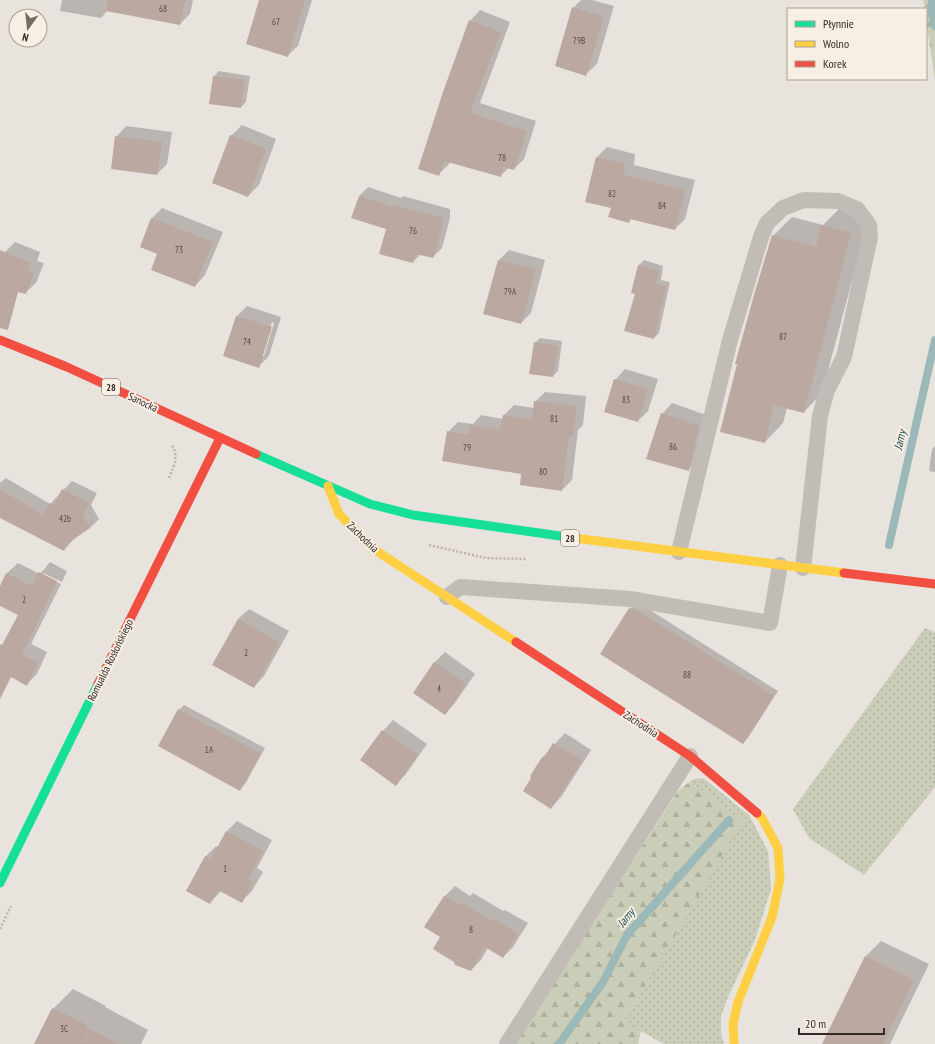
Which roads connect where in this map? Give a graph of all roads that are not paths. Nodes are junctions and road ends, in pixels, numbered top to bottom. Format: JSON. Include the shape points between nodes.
{"nodes":[{"id":1,"x":0,"y":340,"type":"edge"},
{"id":2,"x":220,"y":438,"type":"junction"},
{"id":3,"x":328,"y":486,"type":"junction"},
{"id":4,"x":680,"y":552,"type":"junction"},
{"id":5,"x":780,"y":565,"type":"junction"},
{"id":6,"x":803,"y":568,"type":"junction"},
{"id":7,"x":935,"y":584,"type":"edge"},
{"id":8,"x":447,"y":597,"type":"junction"},
{"id":9,"x":690,"y":756,"type":"junction"},
{"id":10,"x":0,"y":883,"type":"edge"},
{"id":11,"x":507,"y":1044,"type":"edge"},
{"id":12,"x":734,"y":1044,"type":"edge"}],
"edges":[{"from":1,"to":2,"type":"street","name":"Sanocka","number":"28","via":[[67,367]]},
{"from":2,"to":3,"type":"street","number":"28"},
{"from":2,"to":10,"type":"street","name":"Romualda Rosłońskiego"},
{"from":3,"to":4,"type":"street","number":"28","via":[[370,504],[413,515]]},
{"from":3,"to":8,"type":"street","name":"Zachodnia","via":[[340,514],[372,548]]},
{"from":4,"to":5,"type":"street","number":"28"},
{"from":4,"to":6,"type":"lane","via":[[730,340],[767,223],[783,208],[804,200],[838,201],[857,209],[869,225],[870,237],[844,357],[827,390],[820,416]]},
{"from":5,"to":6,"type":"street","number":"28"},
{"from":5,"to":8,"type":"lane","via":[[770,623],[630,599],[460,587]]},
{"from":6,"to":7,"type":"street","number":"28"},
{"from":8,"to":9,"type":"street","name":"Zachodnia"},
{"from":9,"to":11,"type":"lane"},
{"from":9,"to":12,"type":"street","name":"Zachodnia","via":[[762,818],[778,848],[780,879],[772,917],[738,1002],[733,1024]]}]}
